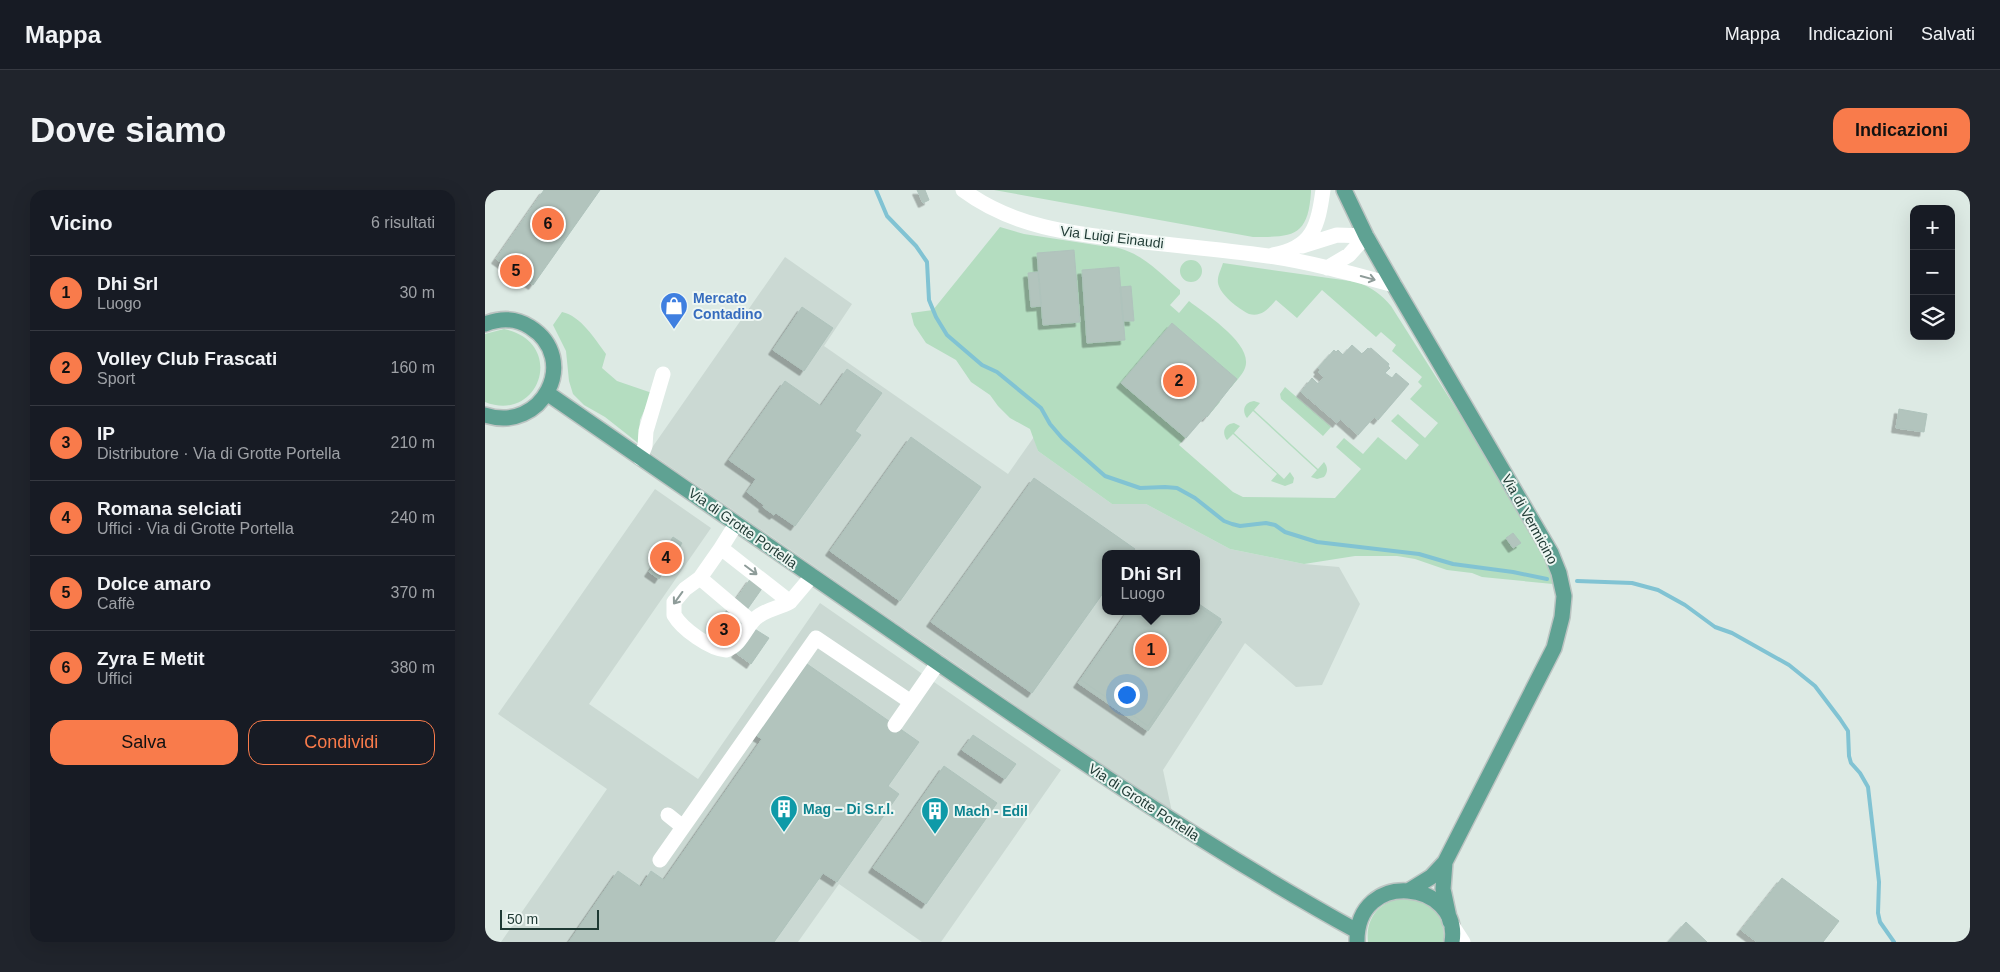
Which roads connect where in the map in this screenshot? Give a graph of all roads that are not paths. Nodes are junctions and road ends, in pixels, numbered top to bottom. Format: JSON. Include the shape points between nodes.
{"nodes":[{"id":1,"x":963,"y":190,"type":"edge"},
{"id":2,"x":1323,"y":190,"type":"edge"},
{"id":3,"x":1344,"y":190,"type":"edge"},
{"id":4,"x":1366,"y":236,"type":"junction"},
{"id":5,"x":1295,"y":249,"type":"junction"},
{"id":6,"x":1269,"y":256,"type":"junction"},
{"id":7,"x":1327,"y":268,"type":"junction"},
{"id":8,"x":1394,"y":285,"type":"junction"},
{"id":9,"x":485,"y":324,"type":"edge"},
{"id":10,"x":663,"y":374,"type":"dead end"},
{"id":11,"x":547,"y":393,"type":"junction"},
{"id":12,"x":485,"y":415,"type":"edge"},
{"id":13,"x":640,"y":458,"type":"junction"},
{"id":14,"x":736,"y":524,"type":"junction"},
{"id":15,"x":721,"y":548,"type":"junction"},
{"id":16,"x":812,"y":576,"type":"junction"},
{"id":17,"x":700,"y":578,"type":"junction"},
{"id":18,"x":790,"y":602,"type":"junction"},
{"id":19,"x":752,"y":622,"type":"junction"},
{"id":20,"x":938,"y":664,"type":"junction"},
{"id":21,"x":911,"y":702,"type":"junction"},
{"id":22,"x":895,"y":725,"type":"dead end"},
{"id":23,"x":668,"y":814,"type":"dead end"},
{"id":24,"x":683,"y":827,"type":"junction"},
{"id":25,"x":660,"y":860,"type":"dead end"},
{"id":26,"x":1445,"y":862,"type":"junction"},
{"id":27,"x":1410,"y":890,"type":"junction"},
{"id":28,"x":1450,"y":922,"type":"junction"},
{"id":29,"x":1357,"y":936,"type":"edge"},
{"id":30,"x":1452,"y":942,"type":"edge"},
{"id":31,"x":1463,"y":942,"type":"edge"}],
"edges":[{"from":1,"to":6,"type":"street","name":"Via Luigi Einaudi","via":[[997,211],[1039,227]]},
{"from":2,"to":5,"type":"street","via":[[1309,237]]},
{"from":3,"to":4,"type":"main road","name":"Via di Vermicino"},
{"from":4,"to":5,"type":"street","name":"Via Luigi Einaudi","via":[[1337,235]]},
{"from":4,"to":7,"type":"street","via":[[1349,255]]},
{"from":4,"to":8,"type":"main road","name":"Via di Vermicino"},
{"from":5,"to":6,"type":"street","name":"Via Luigi Einaudi"},
{"from":6,"to":7,"type":"street","name":"Via Luigi Einaudi"},
{"from":7,"to":8,"type":"street","name":"Via Luigi Einaudi","one_way":true},
{"from":8,"to":26,"type":"main road","name":"Via di Vermicino","via":[[1551,553],[1563,590],[1561,623],[1549,659]]},
{"from":9,"to":11,"type":"main road","via":[[513,320],[527,325],[539,335],[553,360],[553,374]]},
{"from":10,"to":13,"type":"street"},
{"from":11,"to":12,"type":"main road","via":[[535,407],[520,416]]},
{"from":11,"to":13,"type":"main road","name":"Via di Grotte Portella"},
{"from":13,"to":14,"type":"main road","name":"Via di Grotte Portella"},
{"from":14,"to":15,"type":"street"},
{"from":14,"to":16,"type":"main road","name":"Via di Grotte Portella"},
{"from":15,"to":17,"type":"street"},
{"from":15,"to":18,"type":"street","one_way":true},
{"from":16,"to":18,"type":"street"},
{"from":16,"to":20,"type":"main road","name":"Via di Grotte Portella"},
{"from":17,"to":19,"type":"street"},
{"from":17,"to":19,"type":"street","one_way":true,"via":[[674,602],[673,615],[684,628],[714,647],[726,650],[736,645]]},
{"from":18,"to":19,"type":"street","via":[[765,611]]},
{"from":20,"to":21,"type":"street"},
{"from":20,"to":29,"type":"main road","name":"Via di Grotte Portella","via":[[1175,823]]},
{"from":21,"to":22,"type":"street"},
{"from":21,"to":24,"type":"street","via":[[817,638]]},
{"from":23,"to":24,"type":"street"},
{"from":24,"to":25,"type":"street"},
{"from":26,"to":27,"type":"main road","name":"Via di Vermicino","via":[[1431,877]]},
{"from":26,"to":28,"type":"main road","name":"Via di Vermicino","via":[[1443,889]]},
{"from":27,"to":28,"type":"main road","via":[[1435,901]]},
{"from":27,"to":29,"type":"main road","via":[[1382,896],[1370,905],[1362,917]]},
{"from":28,"to":30,"type":"main road","name":"Via di Vermicino"},
{"from":28,"to":31,"type":"street"}]}
